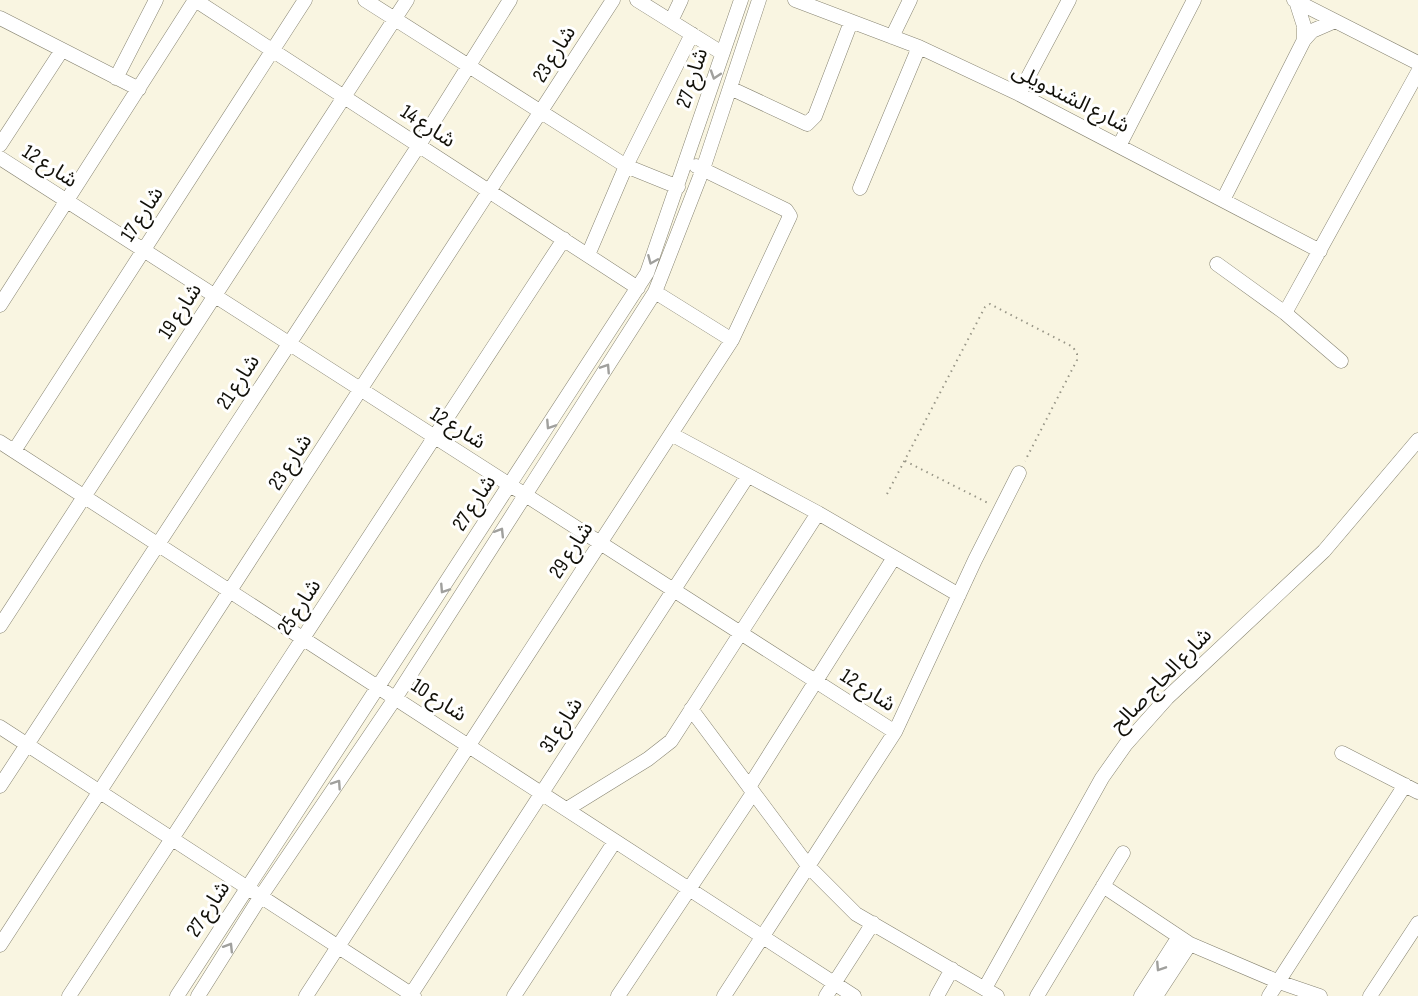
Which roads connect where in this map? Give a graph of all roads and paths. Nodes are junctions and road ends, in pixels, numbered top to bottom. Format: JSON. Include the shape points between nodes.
{"nodes":[{"id":1,"x":156,"y":0,"type":"edge"},
{"id":2,"x":195,"y":0,"type":"edge"},
{"id":3,"x":305,"y":0,"type":"edge"},
{"id":4,"x":365,"y":0,"type":"edge"},
{"id":5,"x":407,"y":0,"type":"edge"},
{"id":6,"x":510,"y":0,"type":"edge"},
{"id":7,"x":613,"y":0,"type":"edge"},
{"id":8,"x":637,"y":0,"type":"edge"},
{"id":9,"x":681,"y":0,"type":"edge"},
{"id":10,"x":741,"y":0,"type":"edge"},
{"id":11,"x":759,"y":0,"type":"edge"},
{"id":12,"x":795,"y":0,"type":"edge"},
{"id":13,"x":910,"y":0,"type":"edge"},
{"id":14,"x":1069,"y":0,"type":"edge"},
{"id":15,"x":1194,"y":0,"type":"edge"},
{"id":16,"x":1295,"y":0,"type":"edge"},
{"id":17,"x":0,"y":18,"type":"edge"},
{"id":18,"x":395,"y":19,"type":"junction"},
{"id":19,"x":671,"y":21,"type":"junction"},
{"id":20,"x":1335,"y":21,"type":"junction"},
{"id":21,"x":851,"y":22,"type":"junction"},
{"id":22,"x":692,"y":34,"type":"junction"},
{"id":23,"x":892,"y":37,"type":"junction"},
{"id":24,"x":1304,"y":40,"type":"junction"},
{"id":25,"x":919,"y":47,"type":"junction"},
{"id":26,"x":62,"y":50,"type":"junction"},
{"id":27,"x":272,"y":50,"type":"junction"},
{"id":28,"x":722,"y":53,"type":"junction"},
{"id":29,"x":1418,"y":63,"type":"edge"},
{"id":30,"x":468,"y":66,"type":"junction"},
{"id":31,"x":1418,"y":72,"type":"edge"},
{"id":32,"x":116,"y":78,"type":"junction"},
{"id":33,"x":730,"y":88,"type":"junction"},
{"id":34,"x":139,"y":89,"type":"junction"},
{"id":35,"x":1019,"y":94,"type":"junction"},
{"id":36,"x":345,"y":97,"type":"junction"},
{"id":37,"x":542,"y":113,"type":"junction"},
{"id":38,"x":0,"y":145,"type":"edge"},
{"id":39,"x":418,"y":145,"type":"junction"},
{"id":40,"x":1119,"y":146,"type":"junction"},
{"id":41,"x":0,"y":158,"type":"edge"},
{"id":42,"x":686,"y":161,"type":"junction"},
{"id":43,"x":626,"y":166,"type":"junction"},
{"id":44,"x":703,"y":169,"type":"junction"},
{"id":45,"x":678,"y":187,"type":"junction"},
{"id":46,"x":860,"y":188,"type":"dead end"},
{"id":47,"x":490,"y":192,"type":"junction"},
{"id":48,"x":1223,"y":200,"type":"junction"},
{"id":49,"x":67,"y":202,"type":"junction"},
{"id":50,"x":564,"y":239,"type":"junction"},
{"id":51,"x":143,"y":251,"type":"junction"},
{"id":52,"x":1320,"y":251,"type":"junction"},
{"id":53,"x":588,"y":255,"type":"junction"},
{"id":54,"x":1217,"y":264,"type":"dead end"},
{"id":55,"x":638,"y":288,"type":"junction"},
{"id":56,"x":655,"y":292,"type":"junction"},
{"id":57,"x":214,"y":297,"type":"junction"},
{"id":58,"x":0,"y":305,"type":"edge"},
{"id":59,"x":1285,"y":313,"type":"junction"},
{"id":60,"x":732,"y":340,"type":"junction"},
{"id":61,"x":288,"y":344,"type":"junction"},
{"id":62,"x":1341,"y":361,"type":"dead end"},
{"id":63,"x":360,"y":391,"type":"junction"},
{"id":64,"x":671,"y":434,"type":"junction"},
{"id":65,"x":434,"y":438,"type":"junction"},
{"id":66,"x":1418,"y":440,"type":"edge"},
{"id":67,"x":0,"y":442,"type":"edge"},
{"id":68,"x":14,"y":451,"type":"junction"},
{"id":69,"x":905,"y":461,"type":"junction"},
{"id":70,"x":1019,"y":473,"type":"joint"},
{"id":71,"x":747,"y":477,"type":"junction"},
{"id":72,"x":511,"y":485,"type":"junction"},
{"id":73,"x":524,"y":494,"type":"junction"},
{"id":74,"x":887,"y":494,"type":"dead end"},
{"id":75,"x":83,"y":496,"type":"junction"},
{"id":76,"x":1001,"y":510,"type":"junction"},
{"id":77,"x":818,"y":513,"type":"junction"},
{"id":78,"x":600,"y":542,"type":"junction"},
{"id":79,"x":157,"y":545,"type":"junction"},
{"id":80,"x":893,"y":558,"type":"junction"},
{"id":81,"x":673,"y":590,"type":"junction"},
{"id":82,"x":230,"y":591,"type":"junction"},
{"id":83,"x":959,"y":595,"type":"junction"},
{"id":84,"x":0,"y":626,"type":"edge"},
{"id":85,"x":741,"y":633,"type":"junction"},
{"id":86,"x":304,"y":638,"type":"junction"},
{"id":87,"x":817,"y":682,"type":"junction"},
{"id":88,"x":380,"y":687,"type":"junction"},
{"id":89,"x":396,"y":697,"type":"junction"},
{"id":90,"x":691,"y":709,"type":"junction"},
{"id":91,"x":0,"y":727,"type":"edge"},
{"id":92,"x":895,"y":732,"type":"junction"},
{"id":93,"x":27,"y":744,"type":"junction"},
{"id":94,"x":470,"y":746,"type":"junction"},
{"id":95,"x":1342,"y":753,"type":"dead end"},
{"id":96,"x":1405,"y":785,"type":"junction"},
{"id":97,"x":0,"y":786,"type":"edge"},
{"id":98,"x":751,"y":790,"type":"junction"},
{"id":99,"x":100,"y":792,"type":"junction"},
{"id":100,"x":1418,"y":792,"type":"edge"},
{"id":101,"x":542,"y":793,"type":"junction"},
{"id":102,"x":567,"y":808,"type":"junction"},
{"id":103,"x":173,"y":839,"type":"junction"},
{"id":104,"x":615,"y":840,"type":"junction"},
{"id":105,"x":1123,"y":853,"type":"dead end"},
{"id":106,"x":809,"y":867,"type":"junction"},
{"id":107,"x":1103,"y":886,"type":"junction"},
{"id":108,"x":247,"y":887,"type":"junction"},
{"id":109,"x":688,"y":888,"type":"junction"},
{"id":110,"x":261,"y":896,"type":"junction"},
{"id":111,"x":873,"y":923,"type":"junction"},
{"id":112,"x":1418,"y":923,"type":"edge"},
{"id":113,"x":762,"y":936,"type":"junction"},
{"id":114,"x":1184,"y":941,"type":"junction"},
{"id":115,"x":0,"y":945,"type":"edge"},
{"id":116,"x":339,"y":947,"type":"junction"},
{"id":117,"x":952,"y":969,"type":"junction"},
{"id":118,"x":1278,"y":982,"type":"junction"},
{"id":119,"x":834,"y":983,"type":"junction"},
{"id":120,"x":992,"y":992,"type":"edge"},
{"id":121,"x":412,"y":995,"type":"edge"},
{"id":122,"x":69,"y":996,"type":"edge"},
{"id":123,"x":177,"y":996,"type":"edge"},
{"id":124,"x":198,"y":996,"type":"edge"},
{"id":125,"x":306,"y":996,"type":"edge"},
{"id":126,"x":514,"y":996,"type":"edge"},
{"id":127,"x":618,"y":996,"type":"edge"},
{"id":128,"x":723,"y":996,"type":"edge"},
{"id":129,"x":826,"y":996,"type":"edge"},
{"id":130,"x":854,"y":996,"type":"edge"},
{"id":131,"x":938,"y":996,"type":"edge"},
{"id":132,"x":1037,"y":996,"type":"edge"},
{"id":133,"x":1141,"y":996,"type":"edge"},
{"id":134,"x":1156,"y":996,"type":"edge"},
{"id":135,"x":1269,"y":996,"type":"edge"},
{"id":136,"x":1320,"y":996,"type":"edge"},
{"id":137,"x":1370,"y":996,"type":"edge"}],
"edges":[{"from":1,"to":32,"type":"street"},
{"from":2,"to":27,"type":"street","name":"شارع 14"},
{"from":2,"to":34,"type":"street"},
{"from":3,"to":27,"type":"street","name":"شارع 17"},
{"from":4,"to":18,"type":"street"},
{"from":5,"to":18,"type":"street","name":"شارع 19"},
{"from":6,"to":30,"type":"street","name":"شارع 21"},
{"from":7,"to":37,"type":"street","name":"شارع 23"},
{"from":8,"to":19,"type":"street"},
{"from":9,"to":19,"type":"street"},
{"from":10,"to":28,"type":"street","name":"شارع 27"},
{"from":11,"to":33,"type":"street","name":"شارع 27"},
{"from":12,"to":21,"type":"street","name":"شارع الشندويلى"},
{"from":13,"to":23,"type":"street"},
{"from":14,"to":35,"type":"street"},
{"from":15,"to":40,"type":"street"},
{"from":16,"to":20,"type":"street"},
{"from":16,"to":24,"type":"street","via":[[1304,26]]},
{"from":17,"to":26,"type":"street"},
{"from":18,"to":30,"type":"street"},
{"from":18,"to":36,"type":"street","name":"شارع 19"},
{"from":19,"to":22,"type":"street"},
{"from":20,"to":24,"type":"street","via":[[1318,27]]},
{"from":20,"to":29,"type":"street"},
{"from":21,"to":23,"type":"street","name":"شارع الشندويلى"},
{"from":21,"to":33,"type":"street","via":[[815,116],[807,124]]},
{"from":22,"to":28,"type":"street"},
{"from":22,"to":43,"type":"street"},
{"from":23,"to":25,"type":"street","name":"شارع الشندويلى"},
{"from":24,"to":48,"type":"street"},
{"from":25,"to":35,"type":"street","name":"شارع الشندويلى"},
{"from":25,"to":46,"type":"street"},
{"from":26,"to":32,"type":"street"},
{"from":26,"to":38,"type":"street"},
{"from":27,"to":36,"type":"street","name":"شارع 14"},
{"from":27,"to":51,"type":"street","name":"شارع 17"},
{"from":28,"to":42,"type":"street","name":"شارع 27","one_way":true},
{"from":30,"to":37,"type":"street"},
{"from":30,"to":39,"type":"street","name":"شارع 21"},
{"from":31,"to":52,"type":"street"},
{"from":32,"to":34,"type":"street"},
{"from":33,"to":44,"type":"street","name":"شارع 27"},
{"from":34,"to":49,"type":"street"},
{"from":35,"to":40,"type":"street","name":"شارع الشندويلى"},
{"from":36,"to":39,"type":"street","name":"شارع 14"},
{"from":36,"to":57,"type":"street","name":"شارع 19"},
{"from":37,"to":43,"type":"street"},
{"from":37,"to":47,"type":"street","name":"شارع 23"},
{"from":39,"to":47,"type":"street","name":"شارع 14"},
{"from":39,"to":61,"type":"street","name":"شارع 21"},
{"from":40,"to":48,"type":"street","name":"شارع الشندويلى"},
{"from":41,"to":49,"type":"street","name":"شارع 12"},
{"from":42,"to":44,"type":"street","name":"شارع 29"},
{"from":42,"to":45,"type":"street","name":"شارع 27"},
{"from":43,"to":45,"type":"street"},
{"from":43,"to":53,"type":"street"},
{"from":44,"to":56,"type":"street","name":"شارع 27"},
{"from":44,"to":60,"type":"street","name":"شارع 29","via":[[786,210],[790,216]]},
{"from":45,"to":55,"type":"street","name":"شارع 27","one_way":true,"via":[[657,249]]},
{"from":47,"to":50,"type":"street","name":"شارع 14"},
{"from":47,"to":63,"type":"street","name":"شارع 23"},
{"from":48,"to":52,"type":"street","name":"شارع الشندويلى"},
{"from":49,"to":51,"type":"street","name":"شارع 12"},
{"from":49,"to":58,"type":"street"},
{"from":50,"to":53,"type":"street","name":"شارع 14"},
{"from":50,"to":65,"type":"street","name":"شارع 25"},
{"from":51,"to":57,"type":"street","name":"شارع 12"},
{"from":51,"to":68,"type":"street","name":"شارع 17"},
{"from":52,"to":59,"type":"street"},
{"from":53,"to":55,"type":"street","name":"شارع 14"},
{"from":54,"to":59,"type":"street"},
{"from":55,"to":72,"type":"street","name":"شارع 27","one_way":true},
{"from":56,"to":60,"type":"street"},
{"from":73,"to":56,"type":"street","name":"شارع 27","one_way":true},
{"from":57,"to":61,"type":"street","name":"شارع 12"},
{"from":57,"to":75,"type":"street","name":"شارع 19"},
{"from":59,"to":62,"type":"street"},
{"from":60,"to":64,"type":"street","name":"شارع 29"},
{"from":61,"to":63,"type":"street","name":"شارع 12"},
{"from":61,"to":79,"type":"street","name":"شارع 21"},
{"from":63,"to":65,"type":"street","name":"شارع 12"},
{"from":63,"to":82,"type":"street","name":"شارع 23"},
{"from":64,"to":71,"type":"street"},
{"from":64,"to":78,"type":"street","name":"شارع 29"},
{"from":65,"to":72,"type":"street","name":"شارع 12"},
{"from":65,"to":86,"type":"street","name":"شارع 25"},
{"from":66,"to":120,"type":"street","name":"شارع الحاج صالح","via":[[1324,551],[1167,698],[1126,744],[1102,778]]},
{"from":67,"to":68,"type":"street","name":"شارع 10"},
{"from":68,"to":75,"type":"street","name":"شارع 10"},
{"from":69,"to":70,"type":"path","via":[[985,308],[993,304],[1073,347],[1077,354]]},
{"from":69,"to":74,"type":"path"},
{"from":69,"to":76,"type":"path"},
{"from":70,"to":76,"type":"street"},
{"from":71,"to":77,"type":"street"},
{"from":71,"to":81,"type":"street","name":"شارع 31"},
{"from":72,"to":73,"type":"street","name":"شارع 12"},
{"from":72,"to":88,"type":"street","name":"شارع 27","one_way":true},
{"from":73,"to":78,"type":"street","name":"شارع 12"},
{"from":89,"to":73,"type":"street","name":"شارع 27","one_way":true},
{"from":75,"to":79,"type":"street","name":"شارع 10"},
{"from":75,"to":84,"type":"street","name":"شارع 19"},
{"from":76,"to":83,"type":"street"},
{"from":77,"to":80,"type":"street"},
{"from":77,"to":85,"type":"street"},
{"from":78,"to":81,"type":"street","name":"شارع 12"},
{"from":78,"to":94,"type":"street","name":"شارع 29"},
{"from":79,"to":82,"type":"street","name":"شارع 10"},
{"from":79,"to":93,"type":"street","name":"شارع 21"},
{"from":80,"to":83,"type":"street"},
{"from":80,"to":87,"type":"street"},
{"from":81,"to":85,"type":"street","name":"شارع 12"},
{"from":81,"to":101,"type":"street","name":"شارع 31"},
{"from":82,"to":86,"type":"street","name":"شارع 10"},
{"from":82,"to":99,"type":"street","name":"شارع 23"},
{"from":83,"to":92,"type":"street"},
{"from":85,"to":87,"type":"street","name":"شارع 12"},
{"from":85,"to":90,"type":"street"},
{"from":86,"to":88,"type":"street","name":"شارع 10"},
{"from":86,"to":103,"type":"street","name":"شارع 25"},
{"from":87,"to":92,"type":"street","name":"شارع 12"},
{"from":87,"to":98,"type":"street"},
{"from":88,"to":89,"type":"street","name":"شارع 10"},
{"from":88,"to":108,"type":"street","name":"شارع 27"},
{"from":89,"to":94,"type":"street","name":"شارع 10"},
{"from":110,"to":89,"type":"street","name":"شارع 27","one_way":true},
{"from":90,"to":98,"type":"street"},
{"from":90,"to":102,"type":"street","via":[[671,741],[657,754]]},
{"from":91,"to":93,"type":"street"},
{"from":92,"to":106,"type":"street"},
{"from":93,"to":97,"type":"street","name":"شارع 21"},
{"from":93,"to":99,"type":"street"},
{"from":94,"to":101,"type":"street","name":"شارع 10"},
{"from":94,"to":116,"type":"street","name":"شارع 29"},
{"from":95,"to":96,"type":"street"},
{"from":96,"to":100,"type":"street"},
{"from":96,"to":118,"type":"street"},
{"from":98,"to":106,"type":"street"},
{"from":98,"to":109,"type":"street"},
{"from":99,"to":103,"type":"street"},
{"from":99,"to":115,"type":"street","name":"شارع 23"},
{"from":101,"to":102,"type":"street","name":"شارع 10"},
{"from":101,"to":121,"type":"street","name":"شارع 31"},
{"from":102,"to":104,"type":"street","name":"شارع 10"},
{"from":103,"to":108,"type":"street"},
{"from":103,"to":122,"type":"street","name":"شارع 25"},
{"from":104,"to":109,"type":"street","name":"شارع 10"},
{"from":104,"to":126,"type":"street"},
{"from":105,"to":107,"type":"street"},
{"from":106,"to":111,"type":"street","via":[[856,914]]},
{"from":106,"to":113,"type":"street"},
{"from":107,"to":114,"type":"street"},
{"from":107,"to":132,"type":"street"},
{"from":108,"to":110,"type":"street"},
{"from":108,"to":123,"type":"street","name":"شارع 27"},
{"from":109,"to":113,"type":"street","name":"شارع 10"},
{"from":109,"to":127,"type":"street"},
{"from":110,"to":116,"type":"street"},
{"from":124,"to":110,"type":"street","name":"شارع 27","one_way":true},
{"from":111,"to":117,"type":"street"},
{"from":111,"to":119,"type":"street"},
{"from":112,"to":137,"type":"street"},
{"from":113,"to":119,"type":"street","name":"شارع 10"},
{"from":113,"to":128,"type":"street"},
{"from":114,"to":118,"type":"street"},
{"from":114,"to":133,"type":"street","one_way":true},
{"from":114,"to":134,"type":"street"},
{"from":116,"to":121,"type":"street"},
{"from":116,"to":125,"type":"street","name":"شارع 29"},
{"from":117,"to":120,"type":"street"},
{"from":117,"to":131,"type":"street"},
{"from":118,"to":135,"type":"street"},
{"from":118,"to":136,"type":"street"},
{"from":119,"to":129,"type":"street"},
{"from":119,"to":130,"type":"street","name":"شارع 10"}]}
